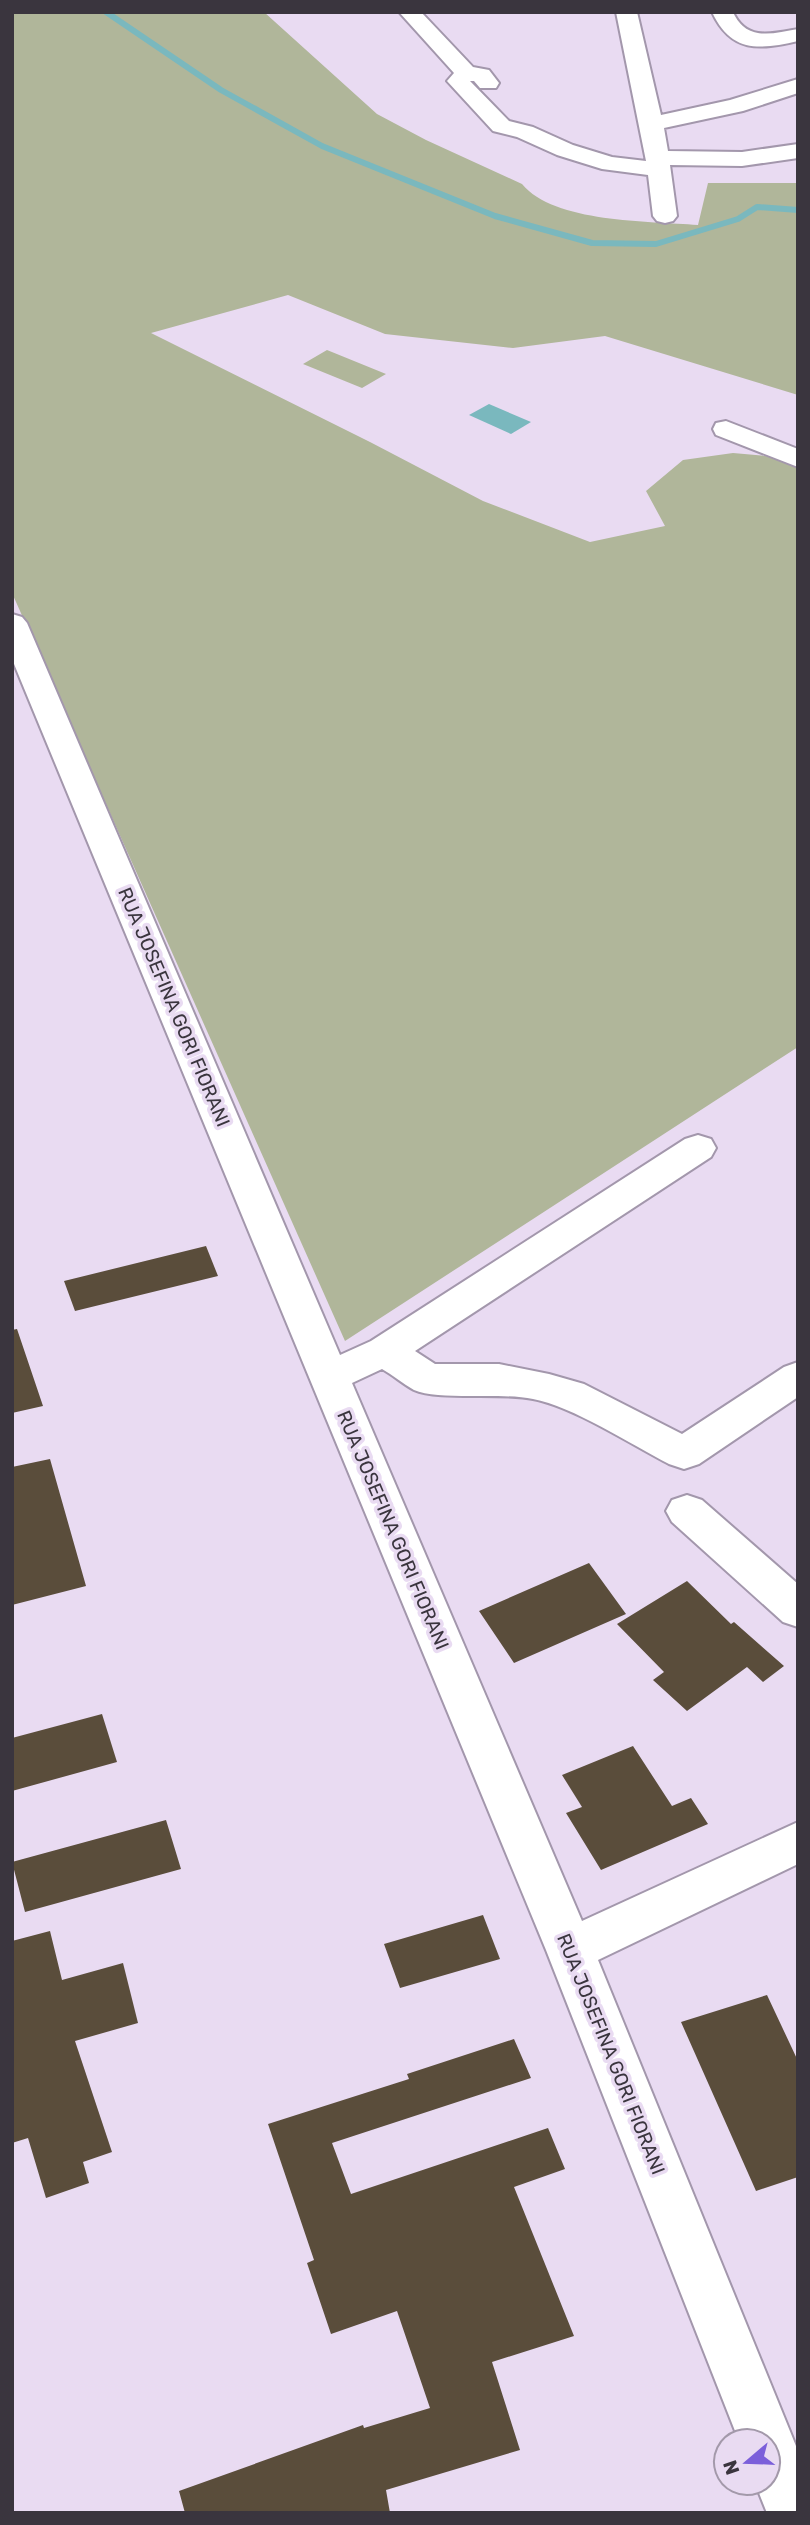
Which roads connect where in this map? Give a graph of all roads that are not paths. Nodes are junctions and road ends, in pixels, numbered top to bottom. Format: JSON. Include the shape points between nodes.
{"nodes":[{"id":1,"x":409,"y":12,"type":"edge"},
{"id":2,"x":626,"y":12,"type":"edge"},
{"id":3,"x":722,"y":12,"type":"edge"},
{"id":4,"x":798,"y":34,"type":"edge"},
{"id":5,"x":798,"y":86,"type":"edge"},
{"id":6,"x":652,"y":124,"type":"junction"},
{"id":7,"x":798,"y":151,"type":"edge"},
{"id":8,"x":659,"y":164,"type":"junction"},
{"id":9,"x":665,"y":215,"type":"dead end"},
{"id":10,"x":726,"y":429,"type":"dead end"},
{"id":11,"x":798,"y":459,"type":"edge"},
{"id":12,"x":12,"y":623,"type":"edge"},
{"id":13,"x":698,"y":1147,"type":"dead end"},
{"id":14,"x":384,"y":1351,"type":"junction"},
{"id":15,"x":328,"y":1376,"type":"junction"},
{"id":16,"x":798,"y":1377,"type":"edge"},
{"id":17,"x":687,"y":1511,"type":"dead end"},
{"id":18,"x":798,"y":1610,"type":"edge"},
{"id":19,"x":798,"y":1842,"type":"edge"},
{"id":20,"x":570,"y":1950,"type":"junction"},
{"id":21,"x":761,"y":2427,"type":"edge"},
{"id":22,"x":782,"y":2480,"type":"edge"},
{"id":23,"x":795,"y":2513,"type":"edge"}],
"edges":[{"from":1,"to":8,"type":"street","via":[[466,74],[458,81],[501,126],[610,164]]},
{"from":2,"to":6,"type":"street","via":[[631,78]]},
{"from":3,"to":4,"type":"street","via":[[727,27],[737,35],[770,40]]},
{"from":5,"to":6,"type":"street"},
{"from":6,"to":8,"type":"street"},
{"from":7,"to":8,"type":"street"},
{"from":8,"to":9,"type":"street"},
{"from":10,"to":11,"type":"street"},
{"from":12,"to":15,"type":"street","name":"RUA JOSEFINA GORI FIORANI"},
{"from":13,"to":14,"type":"street"},
{"from":14,"to":15,"type":"street"},
{"from":14,"to":16,"type":"street","via":[[428,1378],[499,1379],[570,1395],[684,1453]]},
{"from":15,"to":20,"type":"street","name":"RUA JOSEFINA GORI FIORANI"},
{"from":17,"to":18,"type":"street"},
{"from":19,"to":20,"type":"street"},
{"from":20,"to":21,"type":"street","name":"RUA JOSEFINA GORI FIORANI"},
{"from":22,"to":23,"type":"street","name":"RUA JOSEFINA GORI FIORANI"}]}
